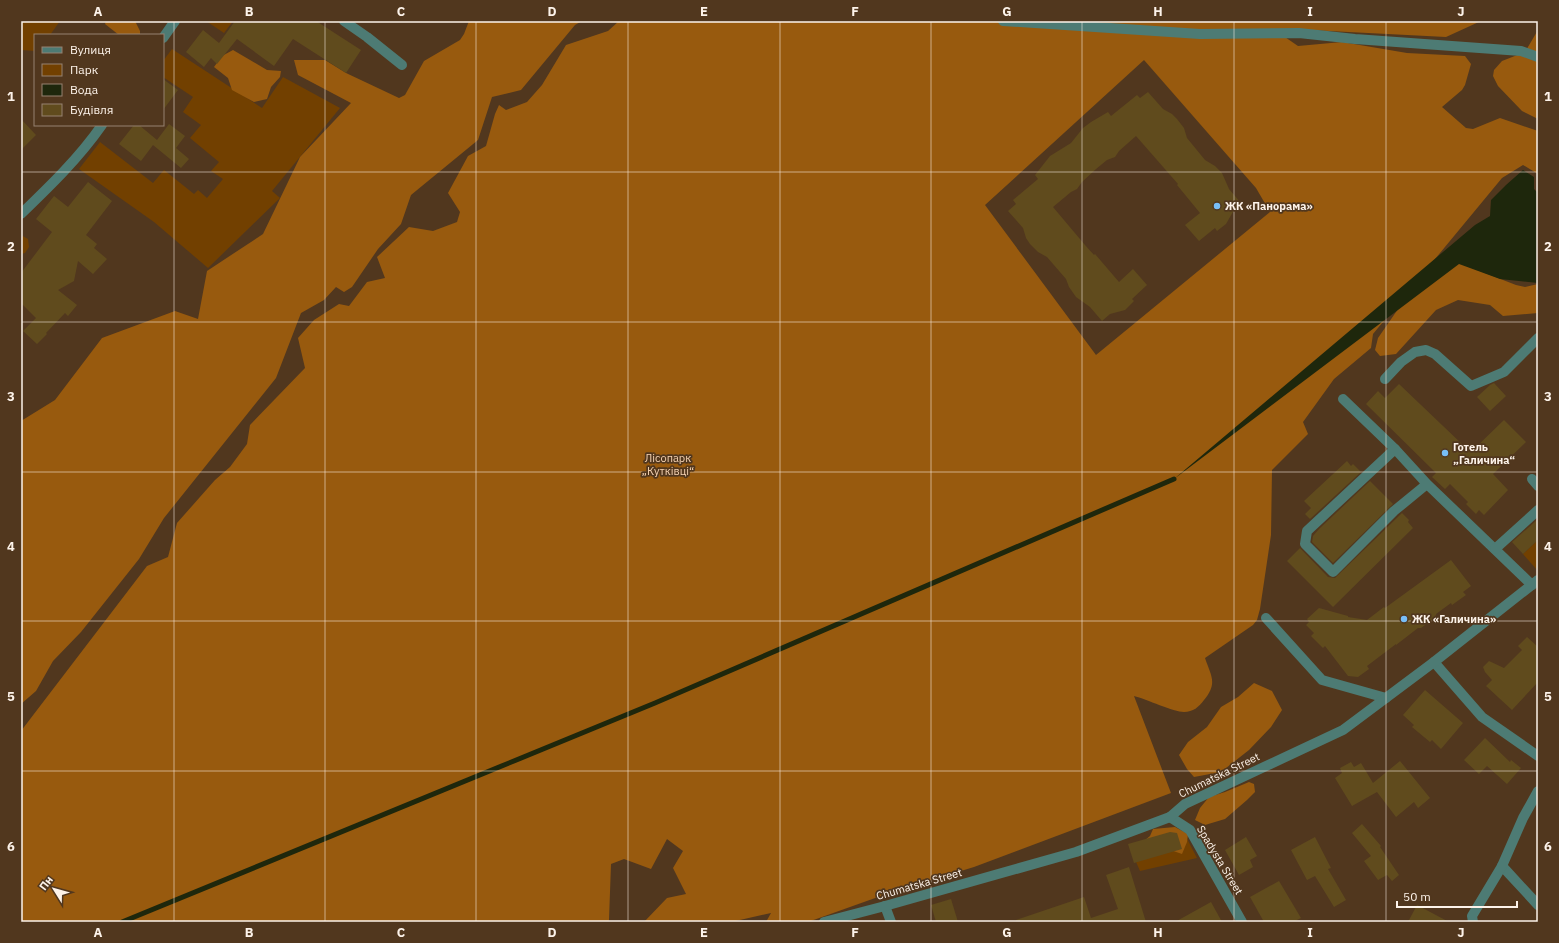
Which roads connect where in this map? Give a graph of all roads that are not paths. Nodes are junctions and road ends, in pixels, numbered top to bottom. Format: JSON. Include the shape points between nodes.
{"nodes":[{"id":1,"x":175,"y":21,"type":"edge"},
{"id":2,"x":344,"y":21,"type":"edge"},
{"id":3,"x":1003,"y":21,"type":"edge"},
{"id":4,"x":164,"y":37,"type":"edge"},
{"id":5,"x":1538,"y":57,"type":"edge"},
{"id":6,"x":402,"y":65,"type":"dead end"},
{"id":7,"x":101,"y":126,"type":"edge"},
{"id":8,"x":21,"y":214,"type":"edge"},
{"id":9,"x":1538,"y":338,"type":"edge"},
{"id":10,"x":1384,"y":380,"type":"dead end"},
{"id":11,"x":1343,"y":399,"type":"dead end"},
{"id":12,"x":1395,"y":449,"type":"junction"},
{"id":13,"x":1427,"y":484,"type":"junction"},
{"id":14,"x":1538,"y":510,"type":"edge"},
{"id":15,"x":1495,"y":549,"type":"junction"},
{"id":16,"x":1535,"y":582,"type":"edge"},
{"id":17,"x":1266,"y":618,"type":"dead end"},
{"id":18,"x":1434,"y":662,"type":"junction"},
{"id":19,"x":1386,"y":698,"type":"junction"},
{"id":20,"x":1538,"y":756,"type":"edge"},
{"id":21,"x":1538,"y":791,"type":"edge"},
{"id":22,"x":1170,"y":817,"type":"junction"},
{"id":23,"x":1502,"y":866,"type":"junction"},
{"id":24,"x":1538,"y":905,"type":"edge"},
{"id":25,"x":885,"y":906,"type":"junction"},
{"id":26,"x":824,"y":922,"type":"edge"},
{"id":27,"x":891,"y":922,"type":"edge"},
{"id":28,"x":1242,"y":922,"type":"edge"},
{"id":29,"x":1473,"y":922,"type":"edge"}],
"edges":[{"from":1,"to":4,"type":"street"},
{"from":2,"to":6,"type":"street"},
{"from":3,"to":5,"type":"street","via":[[1200,34],[1299,33],[1521,51]]},
{"from":7,"to":8,"type":"street","via":[[62,174]]},
{"from":9,"to":10,"type":"street","via":[[1504,372],[1471,386],[1435,354],[1426,350],[1414,352]]},
{"from":11,"to":12,"type":"street"},
{"from":12,"to":13,"type":"street"},
{"from":12,"to":13,"type":"street","via":[[1307,531],[1305,544],[1333,572],[1394,511]]},
{"from":13,"to":15,"type":"street"},
{"from":14,"to":15,"type":"street"},
{"from":15,"to":16,"type":"street"},
{"from":16,"to":18,"type":"street","name":"Chumatska Street"},
{"from":17,"to":19,"type":"street","via":[[1322,680]]},
{"from":18,"to":19,"type":"street","name":"Chumatska Street"},
{"from":18,"to":20,"type":"street","via":[[1482,717]]},
{"from":19,"to":22,"type":"street","name":"Chumatska Street","via":[[1343,730],[1185,804]]},
{"from":21,"to":23,"type":"street"},
{"from":22,"to":25,"type":"street","name":"Chumatska Street","via":[[1076,852]]},
{"from":22,"to":28,"type":"street","name":"Spadysta Street","via":[[1190,830]]},
{"from":23,"to":24,"type":"street"},
{"from":23,"to":29,"type":"street","via":[[1472,916]]},
{"from":25,"to":26,"type":"street","name":"Chumatska Street"},
{"from":25,"to":27,"type":"street"}]}
